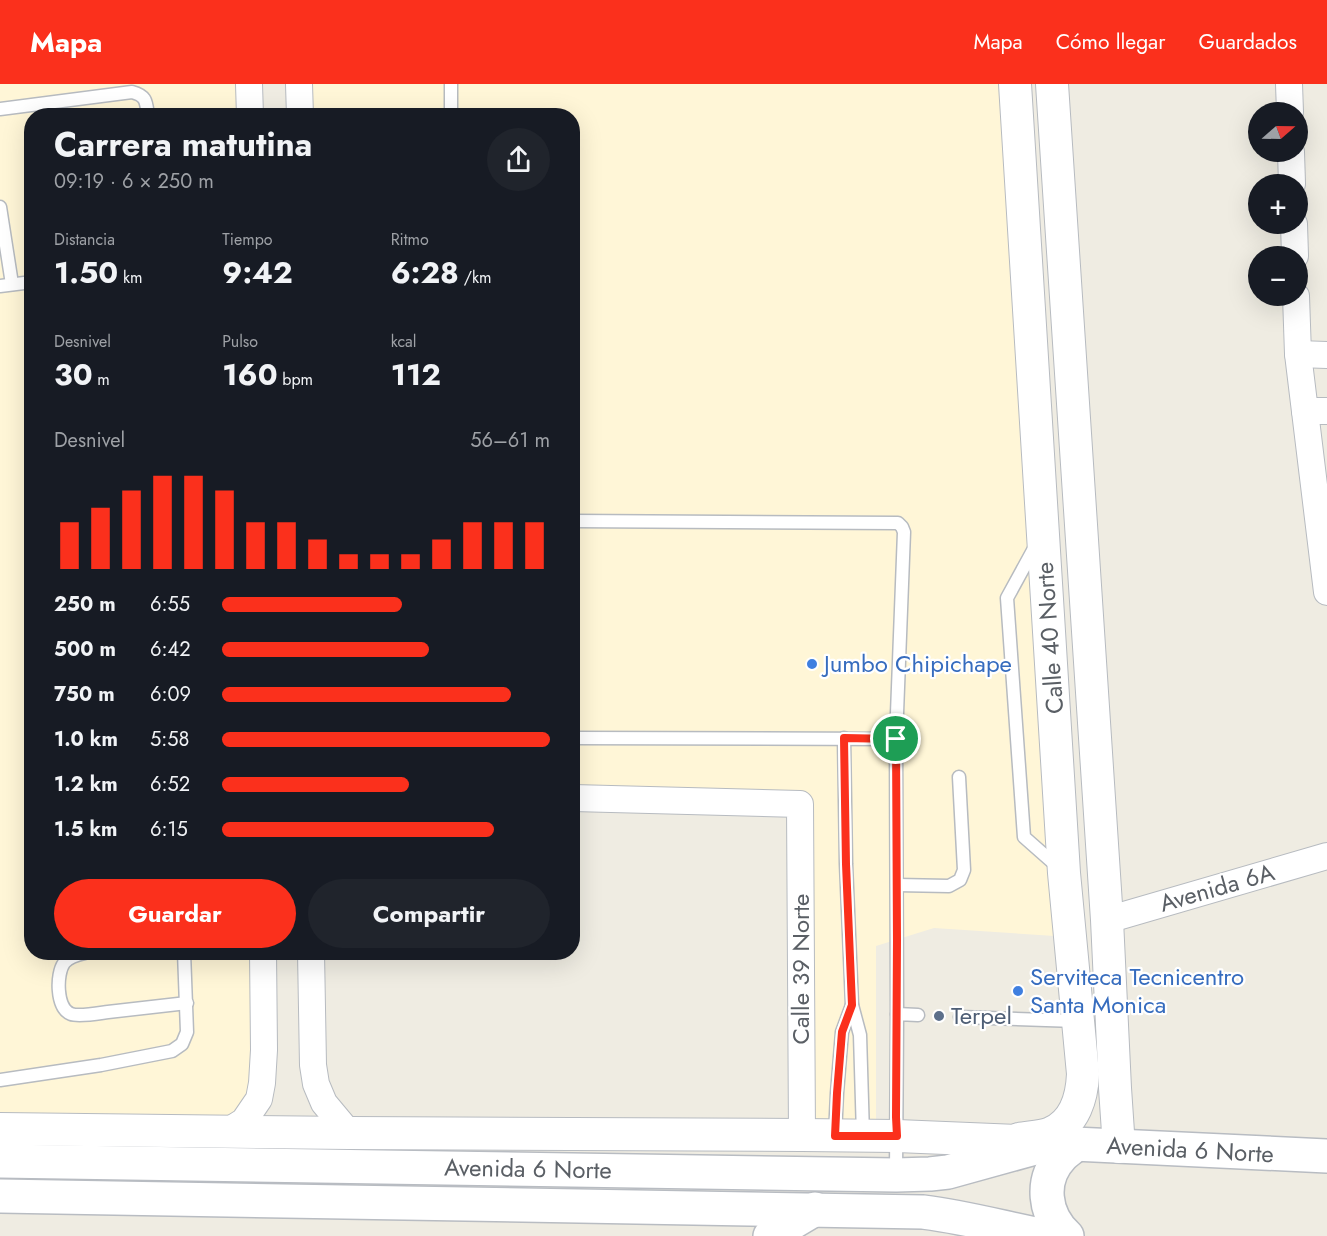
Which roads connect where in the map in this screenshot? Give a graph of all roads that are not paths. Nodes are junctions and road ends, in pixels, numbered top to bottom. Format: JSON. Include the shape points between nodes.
{"nodes":[{"id":1,"x":249,"y":84,"type":"edge"},
{"id":2,"x":299,"y":84,"type":"edge"},
{"id":3,"x":452,"y":84,"type":"edge"},
{"id":4,"x":1015,"y":84,"type":"edge"},
{"id":5,"x":1052,"y":84,"type":"edge"},
{"id":6,"x":1289,"y":84,"type":"edge"},
{"id":7,"x":1290,"y":102,"type":"edge"},
{"id":8,"x":147,"y":108,"type":"edge"},
{"id":9,"x":250,"y":108,"type":"edge"},
{"id":10,"x":300,"y":108,"type":"edge"},
{"id":11,"x":451,"y":108,"type":"edge"},
{"id":12,"x":0,"y":109,"type":"edge"},
{"id":13,"x":0,"y":207,"type":"edge"},
{"id":14,"x":24,"y":283,"type":"edge"},
{"id":15,"x":6,"y":285,"type":"edge"},
{"id":16,"x":1296,"y":306,"type":"edge"},
{"id":17,"x":1298,"y":354,"type":"junction"},
{"id":18,"x":1327,"y":355,"type":"edge"},
{"id":19,"x":1316,"y":411,"type":"edge"},
{"id":20,"x":580,"y":521,"type":"edge"},
{"id":21,"x":1327,"y":591,"type":"edge"},
{"id":22,"x":580,"y":738,"type":"edge"},
{"id":23,"x":844,"y":738,"type":"junction"},
{"id":24,"x":896,"y":739,"type":"junction"},
{"id":25,"x":959,"y":777,"type":"dead end"},
{"id":26,"x":580,"y":798,"type":"edge"},
{"id":27,"x":1327,"y":856,"type":"edge"},
{"id":28,"x":897,"y":885,"type":"junction"},
{"id":29,"x":1107,"y":920,"type":"junction"},
{"id":30,"x":68,"y":960,"type":"edge"},
{"id":31,"x":184,"y":960,"type":"edge"},
{"id":32,"x":263,"y":960,"type":"edge"},
{"id":33,"x":311,"y":960,"type":"edge"},
{"id":34,"x":187,"y":1004,"type":"junction"},
{"id":35,"x":852,"y":1005,"type":"junction"},
{"id":36,"x":897,"y":1014,"type":"junction"},
{"id":37,"x":918,"y":1015,"type":"dead end"},
{"id":38,"x":960,"y":1017,"type":"dead end"},
{"id":39,"x":1079,"y":1022,"type":"junction"},
{"id":40,"x":0,"y":1080,"type":"edge"},
{"id":41,"x":0,"y":1129,"type":"edge"},
{"id":42,"x":228,"y":1131,"type":"junction"},
{"id":43,"x":349,"y":1133,"type":"junction"},
{"id":44,"x":802,"y":1135,"type":"junction"},
{"id":45,"x":849,"y":1136,"type":"junction"},
{"id":46,"x":897,"y":1136,"type":"junction"},
{"id":47,"x":1006,"y":1141,"type":"junction"},
{"id":48,"x":1064,"y":1143,"type":"junction"},
{"id":49,"x":1119,"y":1147,"type":"junction"},
{"id":50,"x":1327,"y":1156,"type":"edge"},
{"id":51,"x":0,"y":1161,"type":"edge"},
{"id":52,"x":896,"y":1174,"type":"junction"},
{"id":53,"x":4,"y":1197,"type":"edge"},
{"id":54,"x":816,"y":1209,"type":"junction"},
{"id":55,"x":770,"y":1236,"type":"edge"},
{"id":56,"x":1045,"y":1236,"type":"edge"},
{"id":57,"x":1067,"y":1236,"type":"edge"}],
"edges":[{"from":1,"to":9,"type":"street"},
{"from":2,"to":10,"type":"street"},
{"from":3,"to":11,"type":"lane"},
{"from":4,"to":39,"type":"street","name":"Calle 40 Norte","via":[[1064,873]]},
{"from":5,"to":29,"type":"street","name":"Calle 40 Norte"},
{"from":6,"to":7,"type":"street"},
{"from":8,"to":12,"type":"lane","via":[[146,100],[132,92]]},
{"from":13,"to":15,"type":"lane"},
{"from":14,"to":15,"type":"lane"},
{"from":16,"to":17,"type":"street"},
{"from":17,"to":18,"type":"street"},
{"from":17,"to":19,"type":"street"},
{"from":19,"to":21,"type":"street"},
{"from":20,"to":24,"type":"lane","via":[[898,523],[904,532]]},
{"from":22,"to":23,"type":"lane"},
{"from":23,"to":24,"type":"lane"},
{"from":23,"to":35,"type":"lane"},
{"from":24,"to":28,"type":"lane"},
{"from":25,"to":28,"type":"lane","via":[[964,870],[960,880],[950,886]]},
{"from":26,"to":44,"type":"street","name":"Calle 39 Norte","via":[[800,804]]},
{"from":27,"to":29,"type":"street","name":"Avenida 6A"},
{"from":28,"to":36,"type":"lane"},
{"from":29,"to":49,"type":"street","name":"Calle 40 Norte"},
{"from":30,"to":34,"type":"lane","via":[[61,972],[59,996],[62,1007],[71,1014]]},
{"from":31,"to":34,"type":"lane"},
{"from":32,"to":42,"type":"street","via":[[264,1050],[259,1099],[244,1121]]},
{"from":33,"to":43,"type":"street","via":[[316,1084],[324,1102]]},
{"from":34,"to":40,"type":"lane","via":[[187,1032],[182,1044],[172,1051]]},
{"from":35,"to":45,"type":"lane","via":[[860,1035]]},
{"from":35,"to":45,"type":"lane","via":[[842,1032],[837,1093]]},
{"from":36,"to":37,"type":"lane"},
{"from":36,"to":46,"type":"lane"},
{"from":38,"to":39,"type":"lane"},
{"from":39,"to":47,"type":"street","name":"Calle 40 Norte","via":[[1083,1081],[1075,1111],[1052,1132]]},
{"from":41,"to":42,"type":"street","name":"Avenida 6 Norte"},
{"from":42,"to":43,"type":"street","name":"Avenida 6 Norte"},
{"from":43,"to":44,"type":"street","name":"Avenida 6 Norte"},
{"from":44,"to":45,"type":"street","name":"Avenida 6 Norte"},
{"from":45,"to":46,"type":"street","name":"Avenida 6 Norte"},
{"from":46,"to":47,"type":"street","name":"Avenida 6 Norte"},
{"from":46,"to":52,"type":"lane"},
{"from":47,"to":48,"type":"street","name":"Avenida 6 Norte"},
{"from":48,"to":49,"type":"main road","name":"Avenida 6 Norte"},
{"from":48,"to":52,"type":"main road","name":"Avenida 6 Norte","via":[[958,1170]]},
{"from":48,"to":57,"type":"main road","via":[[1046,1192],[1049,1212]]},
{"from":49,"to":50,"type":"main road","name":"Avenida 6 Norte"},
{"from":51,"to":52,"type":"main road","name":"Avenida 6 Norte"},
{"from":53,"to":54,"type":"main road","name":"Avenida 6 Norte"},
{"from":54,"to":55,"type":"main road"},
{"from":54,"to":56,"type":"main road","name":"Avenida 6 Norte","via":[[923,1212]]}]}
